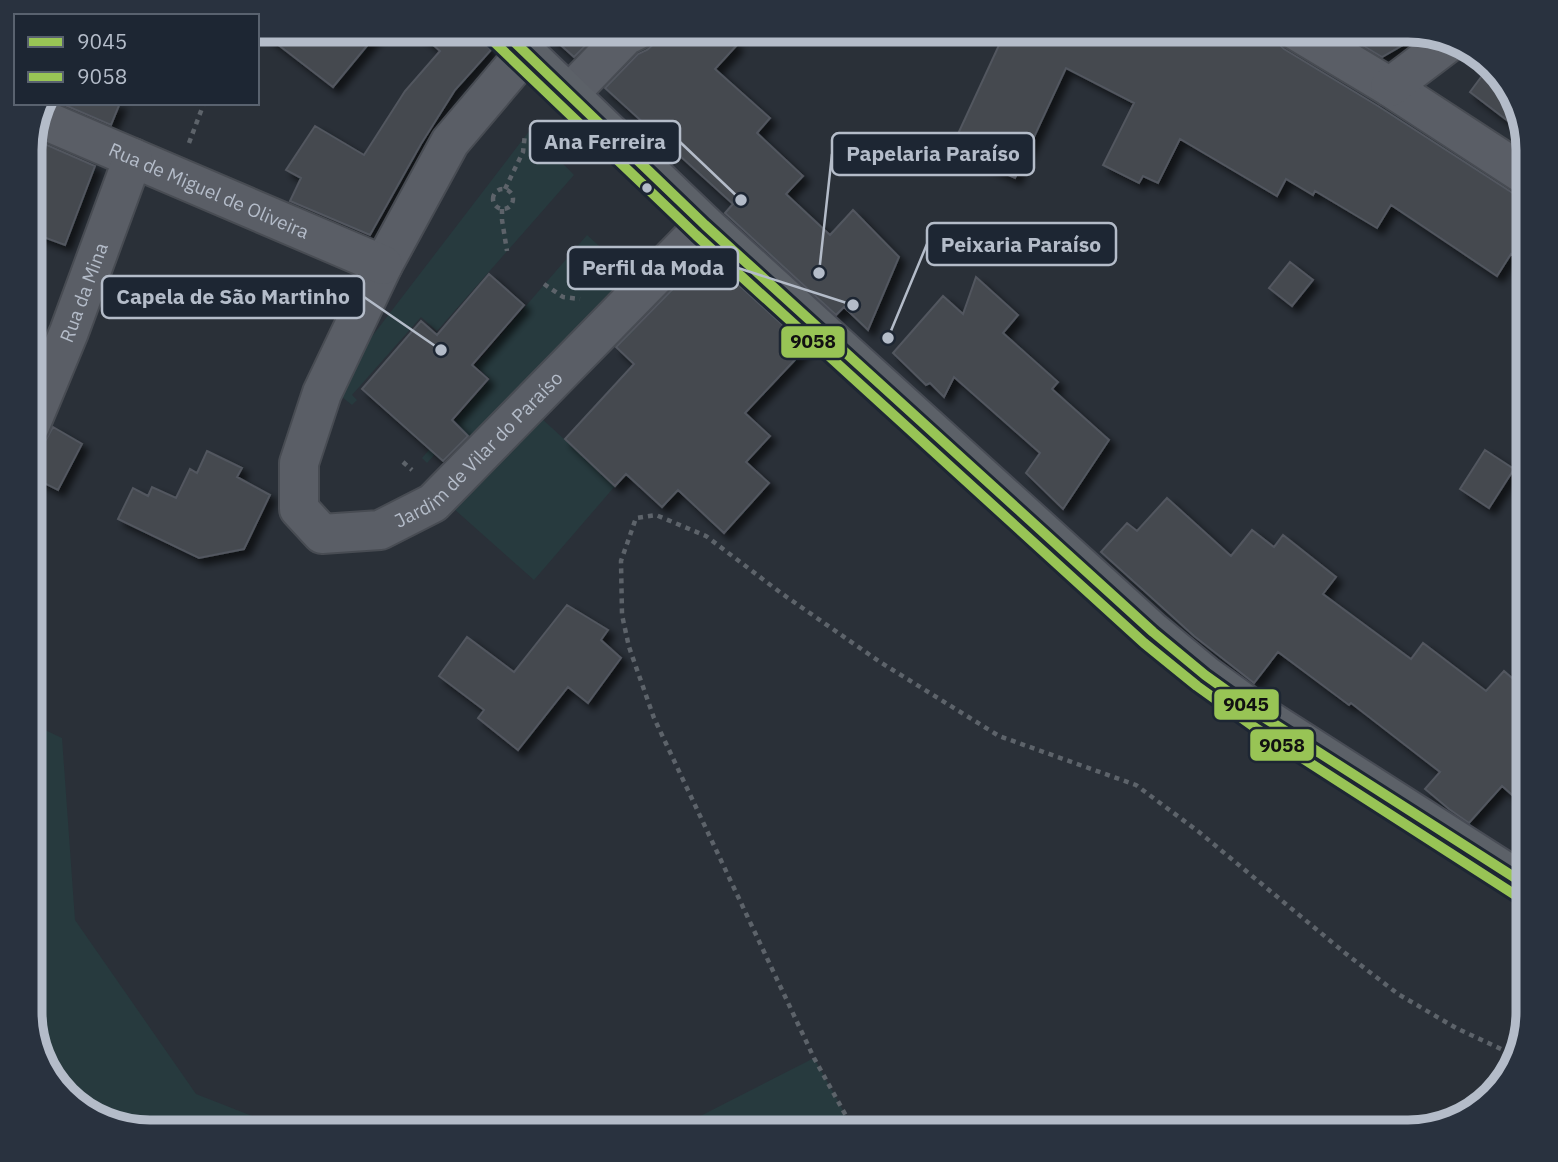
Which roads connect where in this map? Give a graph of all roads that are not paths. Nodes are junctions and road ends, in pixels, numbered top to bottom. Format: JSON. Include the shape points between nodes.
{"nodes":[{"id":1,"x":513,"y":42,"type":"edge"},
{"id":2,"x":515,"y":42,"type":"edge"},
{"id":3,"x":619,"y":42,"type":"edge"},
{"id":4,"x":1316,"y":42,"type":"edge"},
{"id":5,"x":1442,"y":48,"type":"edge"},
{"id":6,"x":1390,"y":87,"type":"junction"},
{"id":7,"x":569,"y":94,"type":"junction"},
{"id":8,"x":46,"y":121,"type":"edge"},
{"id":9,"x":133,"y":158,"type":"junction"},
{"id":10,"x":1516,"y":169,"type":"edge"},
{"id":11,"x":705,"y":225,"type":"junction"},
{"id":12,"x":383,"y":265,"type":"junction"},
{"id":13,"x":42,"y":397,"type":"edge"},
{"id":14,"x":1516,"y":878,"type":"edge"}],
"edges":[{"from":1,"to":12,"type":"street","name":"Jardim de Vilar do Paraíso","via":[[450,142]]},
{"from":2,"to":7,"type":"main road"},
{"from":3,"to":7,"type":"street"},
{"from":4,"to":6,"type":"street"},
{"from":5,"to":6,"type":"street"},
{"from":6,"to":10,"type":"street"},
{"from":7,"to":11,"type":"main road"},
{"from":8,"to":9,"type":"street","name":"Rua de Miguel de Oliveira"},
{"from":9,"to":12,"type":"street","name":"Rua de Miguel de Oliveira"},
{"from":9,"to":13,"type":"street","name":"Rua da Mina"},
{"from":11,"to":12,"type":"street","name":"Jardim de Vilar do Paraíso","via":[[433,503],[380,530],[322,534],[299,509],[299,463],[322,393]]},
{"from":11,"to":14,"type":"main road","via":[[1205,675]]}]}
